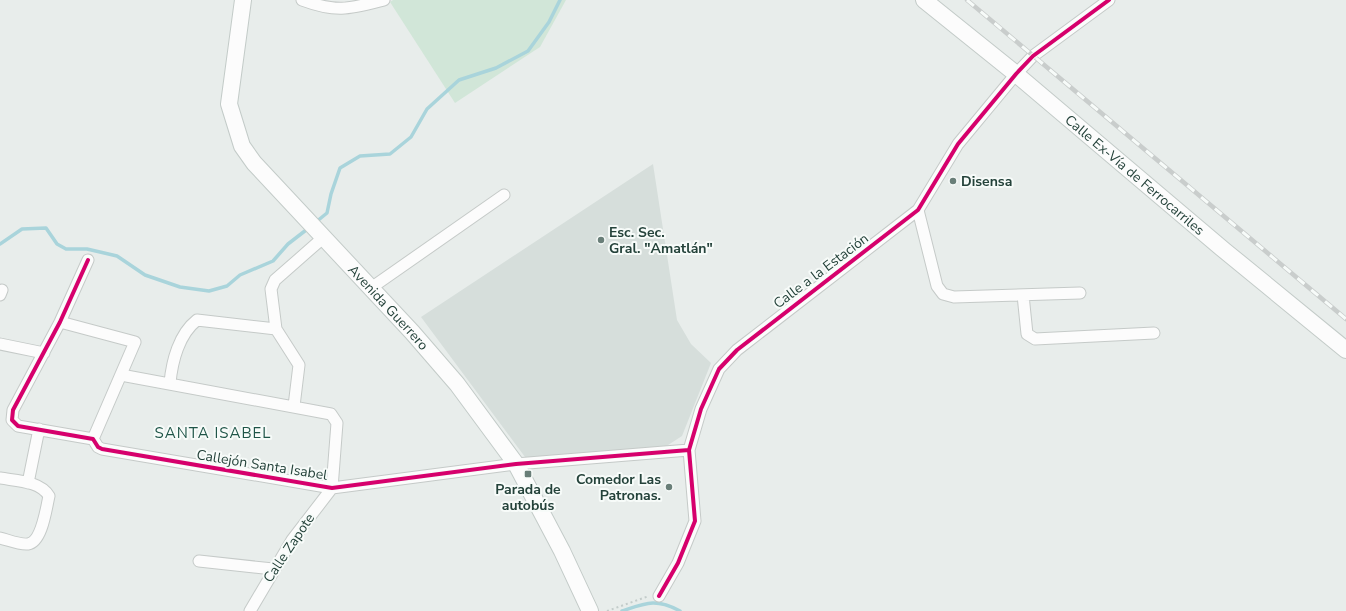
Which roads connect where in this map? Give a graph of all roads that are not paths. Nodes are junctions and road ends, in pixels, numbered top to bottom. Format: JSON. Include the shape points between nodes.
{"nodes":[{"id":1,"x":243,"y":0,"type":"edge"},
{"id":2,"x":302,"y":0,"type":"edge"},
{"id":3,"x":384,"y":0,"type":"edge"},
{"id":4,"x":924,"y":0,"type":"edge"},
{"id":5,"x":1109,"y":0,"type":"edge"},
{"id":6,"x":1016,"y":74,"type":"junction"},
{"id":7,"x":504,"y":195,"type":"dead end"},
{"id":8,"x":918,"y":210,"type":"junction"},
{"id":9,"x":321,"y":234,"type":"junction"},
{"id":10,"x":88,"y":260,"type":"dead end"},
{"id":11,"x":371,"y":288,"type":"junction"},
{"id":12,"x":1080,"y":293,"type":"dead end"},
{"id":13,"x":1024,"y":295,"type":"junction"},
{"id":14,"x":60,"y":322,"type":"junction"},
{"id":15,"x":276,"y":329,"type":"junction"},
{"id":16,"x":1154,"y":332,"type":"dead end"},
{"id":17,"x":0,"y":344,"type":"edge"},
{"id":18,"x":1346,"y":350,"type":"edge"},
{"id":19,"x":44,"y":353,"type":"junction"},
{"id":20,"x":121,"y":375,"type":"junction"},
{"id":21,"x":170,"y":383,"type":"junction"},
{"id":22,"x":294,"y":406,"type":"junction"},
{"id":23,"x":39,"y":429,"type":"junction"},
{"id":24,"x":93,"y":439,"type":"junction"},
{"id":25,"x":689,"y":450,"type":"junction"},
{"id":26,"x":516,"y":464,"type":"junction"},
{"id":27,"x":0,"y":478,"type":"edge"},
{"id":28,"x":28,"y":483,"type":"junction"},
{"id":29,"x":332,"y":488,"type":"junction"},
{"id":30,"x":0,"y":538,"type":"edge"},
{"id":31,"x":199,"y":561,"type":"dead end"},
{"id":32,"x":273,"y":569,"type":"junction"},
{"id":33,"x":659,"y":596,"type":"road end"},
{"id":34,"x":250,"y":611,"type":"edge"},
{"id":35,"x":590,"y":611,"type":"edge"}],
"edges":[{"from":1,"to":9,"type":"main road","name":"Avenida Guerrero","via":[[229,104],[235,127],[242,146],[254,163]]},
{"from":2,"to":3,"type":"street","via":[[324,8],[352,9]]},
{"from":4,"to":6,"type":"main road","name":"Calle Ex-Vía de Ferrocarriles"},
{"from":5,"to":6,"type":"street","name":"Calle a la Estación","via":[[1033,56]]},
{"from":6,"to":8,"type":"street","name":"Calle a la Estación","via":[[958,144]]},
{"from":6,"to":18,"type":"main road","name":"Calle Ex-Vía de Ferrocarriles"},
{"from":7,"to":11,"type":"street"},
{"from":8,"to":13,"type":"street","via":[[937,286],[943,294],[954,297]]},
{"from":8,"to":25,"type":"street","name":"Calle a la Estación","via":[[732,355],[719,369],[701,409]]},
{"from":9,"to":11,"type":"main road","name":"Avenida Guerrero"},
{"from":9,"to":15,"type":"street","via":[[275,280],[271,288]]},
{"from":10,"to":14,"type":"street"},
{"from":11,"to":26,"type":"main road","name":"Avenida Guerrero","via":[[457,384]]},
{"from":12,"to":13,"type":"street"},
{"from":13,"to":16,"type":"street","via":[[1027,334],[1035,339]]},
{"from":14,"to":19,"type":"street"},
{"from":14,"to":20,"type":"street","via":[[135,342]]},
{"from":15,"to":21,"type":"street","via":[[198,320],[184,332]]},
{"from":15,"to":22,"type":"street","via":[[299,364]]},
{"from":17,"to":19,"type":"street"},
{"from":19,"to":23,"type":"street","name":"Callejón Santa Isabel","via":[[13,410],[12,420],[18,426]]},
{"from":20,"to":21,"type":"street"},
{"from":20,"to":24,"type":"street"},
{"from":21,"to":22,"type":"street"},
{"from":22,"to":29,"type":"street","via":[[331,414],[337,424]]},
{"from":23,"to":24,"type":"street","name":"Callejón Santa Isabel"},
{"from":23,"to":28,"type":"street"},
{"from":24,"to":29,"type":"street","name":"Callejón Santa Isabel","via":[[102,449]]},
{"from":25,"to":26,"type":"street"},
{"from":25,"to":33,"type":"street","via":[[695,521],[678,563]]},
{"from":26,"to":29,"type":"street","name":"Callejón Santa Isabel"},
{"from":26,"to":35,"type":"main road","name":"Avenida Guerrero"},
{"from":27,"to":28,"type":"street"},
{"from":28,"to":30,"type":"street","via":[[44,489],[49,496],[39,535],[34,542],[26,544]]},
{"from":29,"to":32,"type":"street","name":"Calle Zapote"},
{"from":31,"to":32,"type":"street"},
{"from":32,"to":34,"type":"street","name":"Calle Zapote"}]}
